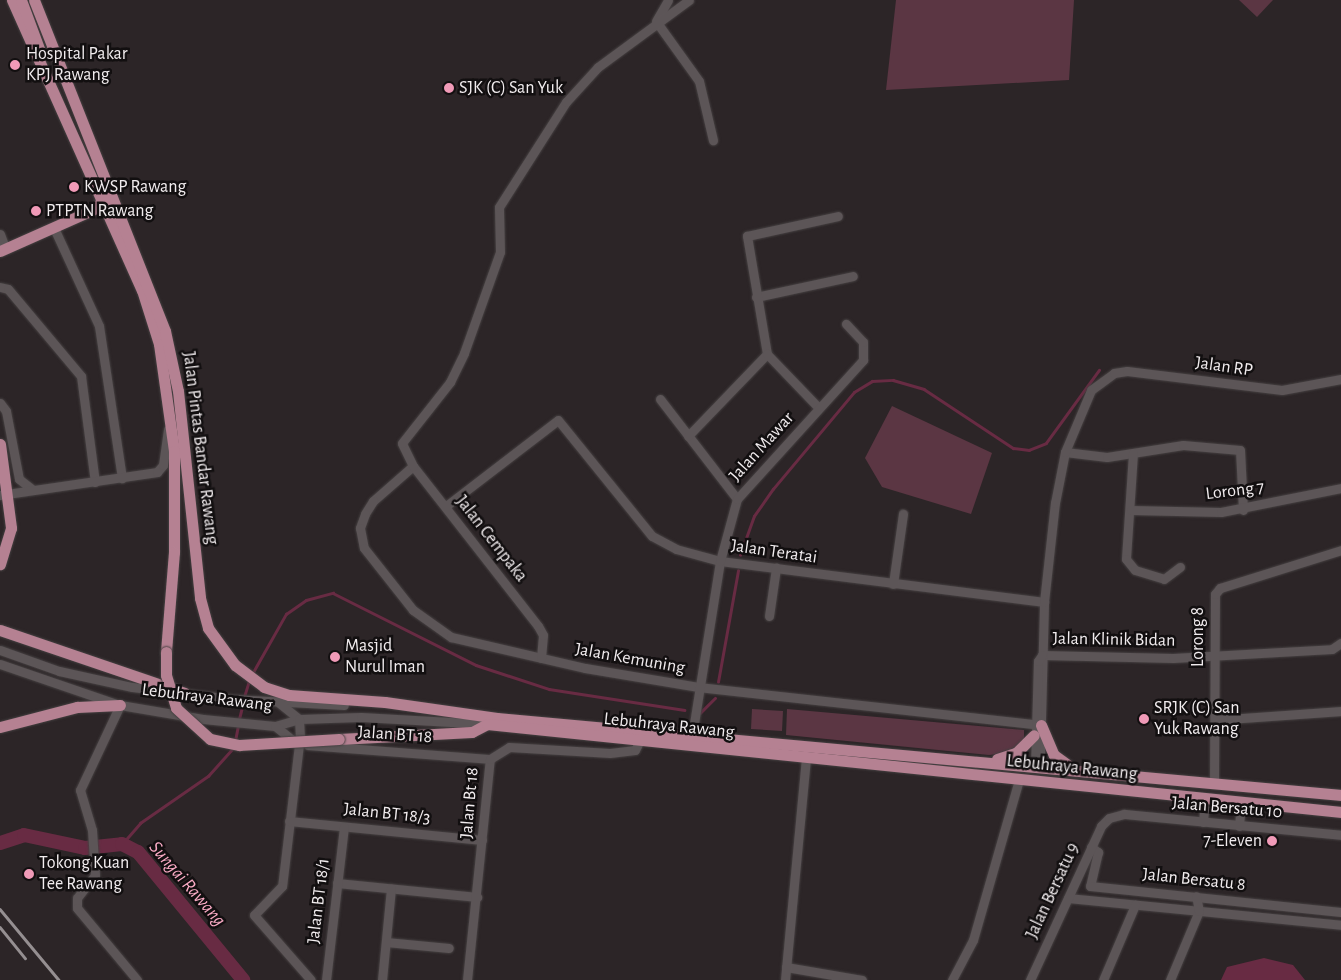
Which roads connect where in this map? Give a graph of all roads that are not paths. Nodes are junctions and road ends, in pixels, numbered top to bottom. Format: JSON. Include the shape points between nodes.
{"nodes":[{"id":1,"x":12,"y":0,"type":"edge"},
{"id":2,"x":21,"y":0,"type":"edge"},
{"id":3,"x":34,"y":0,"type":"edge"},
{"id":4,"x":668,"y":0,"type":"edge"},
{"id":5,"x":688,"y":0,"type":"edge"},
{"id":6,"x":656,"y":26,"type":"junction"},
{"id":7,"x":55,"y":98,"type":"junction"},
{"id":8,"x":712,"y":140,"type":"dead end"},
{"id":9,"x":104,"y":177,"type":"junction"},
{"id":10,"x":101,"y":204,"type":"junction"},
{"id":11,"x":838,"y":216,"type":"dead end"},
{"id":12,"x":72,"y":220,"type":"junction"},
{"id":13,"x":54,"y":228,"type":"junction"},
{"id":14,"x":0,"y":234,"type":"edge"},
{"id":15,"x":3,"y":250,"type":"edge"},
{"id":16,"x":853,"y":276,"type":"dead end"},
{"id":17,"x":4,"y":288,"type":"edge"},
{"id":18,"x":756,"y":297,"type":"junction"},
{"id":19,"x":146,"y":302,"type":"junction"},
{"id":20,"x":846,"y":324,"type":"dead end"},
{"id":21,"x":767,"y":354,"type":"junction"},
{"id":22,"x":1341,"y":379,"type":"edge"},
{"id":23,"x":660,"y":399,"type":"dead end"},
{"id":24,"x":0,"y":403,"type":"edge"},
{"id":25,"x":170,"y":405,"type":"junction"},
{"id":26,"x":819,"y":408,"type":"junction"},
{"id":27,"x":688,"y":436,"type":"junction"},
{"id":28,"x":0,"y":444,"type":"edge"},
{"id":29,"x":1065,"y":452,"type":"junction"},
{"id":30,"x":1133,"y":453,"type":"junction"},
{"id":31,"x":1,"y":460,"type":"edge"},
{"id":32,"x":413,"y":466,"type":"junction"},
{"id":33,"x":122,"y":478,"type":"junction"},
{"id":34,"x":95,"y":482,"type":"junction"},
{"id":35,"x":1341,"y":488,"type":"edge"},
{"id":36,"x":34,"y":490,"type":"junction"},
{"id":37,"x":4,"y":495,"type":"edge"},
{"id":38,"x":737,"y":499,"type":"junction"},
{"id":39,"x":446,"y":506,"type":"junction"},
{"id":40,"x":1131,"y":510,"type":"junction"},
{"id":41,"x":1243,"y":510,"type":"junction"},
{"id":42,"x":903,"y":514,"type":"dead end"},
{"id":43,"x":1341,"y":550,"type":"edge"},
{"id":44,"x":720,"y":561,"type":"junction"},
{"id":45,"x":0,"y":564,"type":"edge"},
{"id":46,"x":1180,"y":567,"type":"dead end"},
{"id":47,"x":776,"y":568,"type":"junction"},
{"id":48,"x":893,"y":584,"type":"junction"},
{"id":49,"x":1044,"y":602,"type":"junction"},
{"id":50,"x":769,"y":616,"type":"dead end"},
{"id":51,"x":0,"y":630,"type":"edge"},
{"id":52,"x":1341,"y":643,"type":"edge"},
{"id":53,"x":0,"y":650,"type":"edge"},
{"id":54,"x":1042,"y":654,"type":"junction"},
{"id":55,"x":1214,"y":656,"type":"junction"},
{"id":56,"x":541,"y":658,"type":"junction"},
{"id":57,"x":0,"y":664,"type":"edge"},
{"id":58,"x":698,"y":687,"type":"junction"},
{"id":59,"x":186,"y":693,"type":"junction"},
{"id":60,"x":277,"y":702,"type":"junction"},
{"id":61,"x":120,"y":705,"type":"junction"},
{"id":62,"x":416,"y":709,"type":"junction"},
{"id":63,"x":1341,"y":711,"type":"edge"},
{"id":64,"x":300,"y":719,"type":"junction"},
{"id":65,"x":1214,"y":720,"type":"junction"},
{"id":66,"x":487,"y":724,"type":"junction"},
{"id":67,"x":275,"y":726,"type":"junction"},
{"id":68,"x":0,"y":727,"type":"edge"},
{"id":69,"x":1037,"y":728,"type":"junction"},
{"id":70,"x":692,"y":736,"type":"junction"},
{"id":71,"x":640,"y":740,"type":"junction"},
{"id":72,"x":298,"y":744,"type":"junction"},
{"id":73,"x":490,"y":758,"type":"junction"},
{"id":74,"x":806,"y":758,"type":"junction"},
{"id":75,"x":988,"y":761,"type":"junction"},
{"id":76,"x":1035,"y":766,"type":"junction"},
{"id":77,"x":1077,"y":771,"type":"junction"},
{"id":78,"x":1006,"y":778,"type":"junction"},
{"id":79,"x":1019,"y":780,"type":"junction"},
{"id":80,"x":1047,"y":782,"type":"junction"},
{"id":81,"x":1214,"y":784,"type":"junction"},
{"id":82,"x":1341,"y":795,"type":"edge"},
{"id":83,"x":1205,"y":799,"type":"junction"},
{"id":84,"x":1241,"y":803,"type":"junction"},
{"id":85,"x":1341,"y":812,"type":"edge"},
{"id":86,"x":1109,"y":818,"type":"joint"},
{"id":87,"x":289,"y":821,"type":"junction"},
{"id":88,"x":1203,"y":822,"type":"junction"},
{"id":89,"x":1239,"y":826,"type":"junction"},
{"id":90,"x":344,"y":827,"type":"junction"},
{"id":91,"x":1341,"y":835,"type":"edge"},
{"id":92,"x":482,"y":840,"type":"junction"},
{"id":93,"x":1091,"y":847,"type":"junction"},
{"id":94,"x":337,"y":883,"type":"junction"},
{"id":95,"x":391,"y":888,"type":"junction"},
{"id":96,"x":1196,"y":896,"type":"junction"},
{"id":97,"x":477,"y":897,"type":"junction"},
{"id":98,"x":1068,"y":898,"type":"junction"},
{"id":99,"x":1135,"y":905,"type":"junction"},
{"id":100,"x":1199,"y":911,"type":"junction"},
{"id":101,"x":1341,"y":912,"type":"edge"},
{"id":102,"x":1341,"y":925,"type":"edge"},
{"id":103,"x":386,"y":942,"type":"junction"},
{"id":104,"x":449,"y":948,"type":"dead end"},
{"id":105,"x":786,"y":967,"type":"junction"},
{"id":106,"x":137,"y":980,"type":"edge"},
{"id":107,"x":311,"y":980,"type":"edge"},
{"id":108,"x":326,"y":980,"type":"edge"},
{"id":109,"x":382,"y":980,"type":"edge"},
{"id":110,"x":468,"y":980,"type":"edge"},
{"id":111,"x":785,"y":980,"type":"edge"},
{"id":112,"x":862,"y":980,"type":"edge"},
{"id":113,"x":952,"y":980,"type":"edge"},
{"id":114,"x":1030,"y":980,"type":"edge"},
{"id":115,"x":1103,"y":980,"type":"edge"},
{"id":116,"x":1170,"y":980,"type":"edge"}],
"edges":[{"from":1,"to":7,"type":"main road","name":"Jalan Pintas Bandar Rawang"},
{"from":2,"to":7,"type":"main road"},
{"from":3,"to":9,"type":"main road","name":"Jalan Pintas Bandar Rawang"},
{"from":4,"to":6,"type":"street"},
{"from":5,"to":6,"type":"street"},
{"from":6,"to":8,"type":"street","via":[[699,81]]},
{"from":6,"to":32,"type":"street","name":"Jalan Cempaka","via":[[598,67],[566,102],[502,203],[500,252],[464,353],[450,382],[402,443]]},
{"from":7,"to":10,"type":"main road","name":"Jalan Pintas Bandar Rawang"},
{"from":9,"to":10,"type":"main road","via":[[105,198]]},
{"from":9,"to":62,"type":"main road","name":"Jalan Pintas Bandar Rawang","via":[[167,339],[181,410],[200,598],[208,628],[235,665],[264,687],[289,696],[385,702]]},
{"from":10,"to":12,"type":"main road"},
{"from":10,"to":19,"type":"main road","name":"Jalan Pintas Bandar Rawang"},
{"from":11,"to":18,"type":"street","via":[[747,236]]},
{"from":12,"to":13,"type":"main road"},
{"from":12,"to":19,"type":"main road","via":[[90,214],[102,219]]},
{"from":13,"to":15,"type":"main road"},
{"from":13,"to":33,"type":"street","via":[[99,326]]},
{"from":14,"to":15,"type":"street"},
{"from":16,"to":18,"type":"street"},
{"from":17,"to":34,"type":"street","via":[[81,376]]},
{"from":18,"to":21,"type":"street"},
{"from":19,"to":25,"type":"main road","name":"Jalan Pintas Bandar Rawang","via":[[159,344]]},
{"from":20,"to":26,"type":"street","name":"Jalan Mawar","via":[[863,342],[863,360]]},
{"from":21,"to":26,"type":"street"},
{"from":21,"to":27,"type":"street"},
{"from":22,"to":29,"type":"street","name":"Jalan RP","via":[[1282,390],[1127,371],[1103,380],[1084,402]]},
{"from":23,"to":27,"type":"street"},
{"from":24,"to":36,"type":"street","via":[[6,411],[19,479]]},
{"from":25,"to":33,"type":"street","via":[[163,465],[152,474]]},
{"from":25,"to":66,"type":"main road","name":"Jalan Pintas Bandar Rawang","bridge":true,"via":[[175,502],[166,675],[176,708],[210,739],[239,745],[472,732]]},
{"from":26,"to":38,"type":"street","name":"Jalan Mawar"},
{"from":27,"to":38,"type":"street"},
{"from":28,"to":31,"type":"main road"},
{"from":29,"to":30,"type":"street","via":[[1107,457]]},
{"from":29,"to":49,"type":"street"},
{"from":30,"to":40,"type":"street"},
{"from":30,"to":41,"type":"street","via":[[1166,445],[1240,450]]},
{"from":31,"to":37,"type":"main road"},
{"from":32,"to":39,"type":"street","name":"Jalan Cempaka"},
{"from":32,"to":56,"type":"street","name":"Jalan Kemuning","via":[[373,501],[365,514],[360,528],[368,555],[431,626],[476,646]]},
{"from":33,"to":34,"type":"street"},
{"from":34,"to":36,"type":"street"},
{"from":35,"to":41,"type":"street","name":"Lorong 7"},
{"from":36,"to":37,"type":"street"},
{"from":37,"to":45,"type":"main road","via":[[11,528]]},
{"from":38,"to":44,"type":"street","name":"Jalan Mawar"},
{"from":39,"to":44,"type":"street","name":"Jalan Teratai","via":[[558,420],[652,536],[676,549]]},
{"from":39,"to":56,"type":"street","name":"Jalan Cempaka","via":[[538,626],[543,635]]},
{"from":40,"to":41,"type":"street","name":"Lorong 7"},
{"from":40,"to":46,"type":"street","via":[[1129,566],[1164,578]]},
{"from":42,"to":48,"type":"street"},
{"from":43,"to":55,"type":"street","name":"Lorong 8","via":[[1220,588],[1214,603]]},
{"from":44,"to":47,"type":"street","name":"Jalan Teratai"},
{"from":44,"to":58,"type":"street","name":"Jalan Mawar"},
{"from":47,"to":48,"type":"street","name":"Jalan Teratai"},
{"from":47,"to":50,"type":"street"},
{"from":48,"to":49,"type":"street","name":"Jalan Teratai"},
{"from":49,"to":54,"type":"street"},
{"from":51,"to":59,"type":"main road"},
{"from":52,"to":55,"type":"street","name":"Jalan Klinik Bidan","via":[[1332,649]]},
{"from":53,"to":59,"type":"street","name":"Lebuhraya Rawang","via":[[104,681]]},
{"from":54,"to":55,"type":"street","name":"Jalan Klinik Bidan"},
{"from":54,"to":69,"type":"street"},
{"from":55,"to":65,"type":"street","name":"Lorong 8"},
{"from":56,"to":58,"type":"street","name":"Jalan Kemuning"},
{"from":57,"to":61,"type":"street","name":"Lebuhraya Rawang"},
{"from":58,"to":69,"type":"street","name":"Jalan Kemuning"},
{"from":58,"to":70,"type":"street","name":"Jalan Mawar"},
{"from":59,"to":60,"type":"street","name":"Lebuhraya Rawang"},
{"from":60,"to":62,"type":"street","name":"Lebuhraya Rawang"},
{"from":60,"to":64,"type":"street"},
{"from":61,"to":67,"type":"street","name":"Lebuhraya Rawang"},
{"from":61,"to":68,"type":"main road","via":[[77,707]]},
{"from":61,"to":106,"type":"street","via":[[80,790],[92,830],[95,881],[77,898],[77,908]]},
{"from":62,"to":70,"type":"main road","name":"Lebuhraya Rawang"},
{"from":63,"to":65,"type":"street"},
{"from":64,"to":66,"type":"street","name":"Lebuhraya Rawang","via":[[361,717]]},
{"from":64,"to":67,"type":"street","name":"Lebuhraya Rawang"},
{"from":64,"to":72,"type":"street"},
{"from":65,"to":81,"type":"street","name":"Lorong 8"},
{"from":66,"to":71,"type":"main road","name":"Lebuhraya Rawang"},
{"from":67,"to":72,"type":"street"},
{"from":69,"to":75,"type":"main road","via":[[1016,753]]},
{"from":69,"to":76,"type":"street"},
{"from":69,"to":77,"type":"main road","via":[[1054,755]]},
{"from":70,"to":75,"type":"main road","name":"Lebuhraya Rawang"},
{"from":71,"to":73,"type":"street","name":"Jalan Bt 18","via":[[635,750],[610,754],[509,747]]},
{"from":71,"to":74,"type":"main road","name":"Lebuhraya Rawang"},
{"from":72,"to":73,"type":"street","name":"Jalan BT 18"},
{"from":72,"to":87,"type":"street"},
{"from":73,"to":92,"type":"street","name":"Jalan Bt 18"},
{"from":74,"to":78,"type":"main road","name":"Lebuhraya Rawang"},
{"from":74,"to":105,"type":"street"},
{"from":75,"to":76,"type":"main road","name":"Lebuhraya Rawang"},
{"from":76,"to":77,"type":"main road","name":"Lebuhraya Rawang"},
{"from":76,"to":78,"type":"main road"},
{"from":76,"to":80,"type":"main road","via":[[1035,775]]},
{"from":77,"to":81,"type":"main road","name":"Lebuhraya Rawang"},
{"from":78,"to":79,"type":"main road","name":"Lebuhraya Rawang"},
{"from":79,"to":80,"type":"main road","name":"Lebuhraya Rawang"},
{"from":79,"to":113,"type":"street","via":[[974,940]]},
{"from":80,"to":83,"type":"main road","name":"Lebuhraya Rawang"},
{"from":81,"to":82,"type":"main road","name":"Lebuhraya Rawang"},
{"from":83,"to":84,"type":"main road","name":"Lebuhraya Rawang"},
{"from":83,"to":88,"type":"street"},
{"from":84,"to":85,"type":"main road","name":"Lebuhraya Rawang"},
{"from":84,"to":89,"type":"street"},
{"from":86,"to":88,"type":"street","name":"Jalan Bersatu 10","via":[[1124,814]]},
{"from":86,"to":93,"type":"street","name":"Jalan Bersatu 9"},
{"from":87,"to":90,"type":"street","name":"Jalan BT 18/3"},
{"from":87,"to":107,"type":"street","via":[[282,886],[254,914]]},
{"from":88,"to":89,"type":"street","name":"Jalan Bersatu 10"},
{"from":89,"to":91,"type":"street","name":"Jalan Bersatu 10"},
{"from":90,"to":92,"type":"street","name":"Jalan BT 18/3"},
{"from":90,"to":94,"type":"street","name":"Jalan BT 18/1"},
{"from":92,"to":97,"type":"street","name":"Jalan Bt 18"},
{"from":93,"to":96,"type":"street","name":"Jalan Bersatu 8","via":[[1098,852],[1090,886]]},
{"from":93,"to":98,"type":"street","name":"Jalan Bersatu 9"},
{"from":94,"to":95,"type":"street"},
{"from":94,"to":108,"type":"street","name":"Jalan BT 18/1"},
{"from":95,"to":97,"type":"street"},
{"from":95,"to":103,"type":"street"},
{"from":96,"to":100,"type":"street"},
{"from":96,"to":101,"type":"street","name":"Jalan Bersatu 8"},
{"from":97,"to":110,"type":"street","name":"Jalan Bt 18"},
{"from":98,"to":99,"type":"street"},
{"from":98,"to":114,"type":"street","name":"Jalan Bersatu 9"},
{"from":99,"to":100,"type":"street"},
{"from":99,"to":115,"type":"street"},
{"from":100,"to":102,"type":"street"},
{"from":100,"to":116,"type":"street"},
{"from":103,"to":104,"type":"street"},
{"from":103,"to":109,"type":"street"},
{"from":105,"to":111,"type":"street"},
{"from":105,"to":112,"type":"street"}]}
